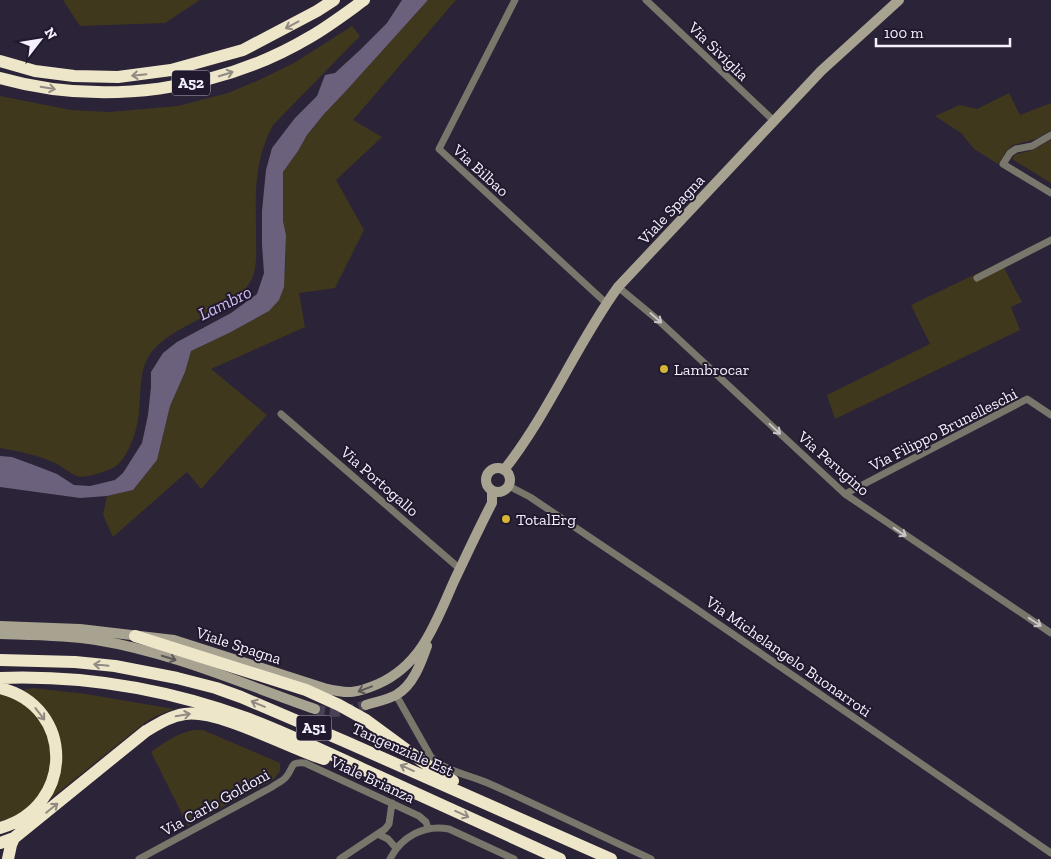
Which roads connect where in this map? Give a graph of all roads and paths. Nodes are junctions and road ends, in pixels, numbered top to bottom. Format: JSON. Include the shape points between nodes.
{"nodes":[{"id":1,"x":334,"y":0,"type":"edge"},
{"id":2,"x":364,"y":0,"type":"edge"},
{"id":3,"x":515,"y":0,"type":"edge"},
{"id":4,"x":646,"y":0,"type":"edge"},
{"id":5,"x":899,"y":0,"type":"edge"},
{"id":6,"x":0,"y":56,"type":"edge"},
{"id":7,"x":0,"y":61,"type":"edge"},
{"id":8,"x":118,"y":77,"type":"junction"},
{"id":9,"x":0,"y":78,"type":"edge"},
{"id":10,"x":774,"y":122,"type":"junction"},
{"id":11,"x":1051,"y":135,"type":"edge"},
{"id":12,"x":1051,"y":194,"type":"edge"},
{"id":13,"x":1051,"y":240,"type":"edge"},
{"id":14,"x":977,"y":278,"type":"dead end"},
{"id":15,"x":618,"y":287,"type":"junction"},
{"id":16,"x":606,"y":303,"type":"junction"},
{"id":17,"x":282,"y":414,"type":"dead end"},
{"id":18,"x":1051,"y":415,"type":"edge"},
{"id":19,"x":504,"y":470,"type":"junction"},
{"id":20,"x":509,"y":486,"type":"junction"},
{"id":21,"x":492,"y":491,"type":"junction"},
{"id":22,"x":845,"y":494,"type":"junction"},
{"id":23,"x":460,"y":569,"type":"junction"},
{"id":24,"x":436,"y":622,"type":"junction"},
{"id":25,"x":0,"y":626,"type":"edge"},
{"id":26,"x":1051,"y":633,"type":"edge"},
{"id":27,"x":0,"y":634,"type":"edge"},
{"id":28,"x":135,"y":636,"type":"junction"},
{"id":29,"x":0,"y":660,"type":"edge"},
{"id":30,"x":0,"y":678,"type":"edge"},
{"id":31,"x":388,"y":680,"type":"junction"},
{"id":32,"x":0,"y":688,"type":"edge"},
{"id":33,"x":396,"y":695,"type":"junction"},
{"id":34,"x":366,"y":705,"type":"tunnel mouth"},
{"id":35,"x":315,"y":709,"type":"tunnel mouth"},
{"id":36,"x":298,"y":762,"type":"joint"},
{"id":37,"x":386,"y":779,"type":"junction"},
{"id":38,"x":392,"y":803,"type":"junction"},
{"id":39,"x":0,"y":828,"type":"edge"},
{"id":40,"x":428,"y":828,"type":"junction"},
{"id":41,"x":378,"y":834,"type":"junction"},
{"id":42,"x":14,"y":838,"type":"junction"},
{"id":43,"x":0,"y":843,"type":"edge"},
{"id":44,"x":396,"y":848,"type":"junction"},
{"id":45,"x":1051,"y":853,"type":"edge"},
{"id":46,"x":0,"y":855,"type":"edge"},
{"id":47,"x":506,"y":857,"type":"edge"},
{"id":48,"x":3,"y":859,"type":"edge"},
{"id":49,"x":8,"y":859,"type":"edge"},
{"id":50,"x":139,"y":859,"type":"edge"},
{"id":51,"x":340,"y":859,"type":"edge"},
{"id":52,"x":390,"y":859,"type":"edge"},
{"id":53,"x":514,"y":859,"type":"edge"},
{"id":54,"x":560,"y":859,"type":"edge"},
{"id":55,"x":611,"y":859,"type":"edge"},
{"id":56,"x":619,"y":859,"type":"edge"},
{"id":57,"x":651,"y":859,"type":"edge"}],
"edges":[{"from":1,"to":8,"type":"highway","number":"A52","one_way":true,"via":[[243,50],[171,70]]},
{"from":9,"to":2,"type":"highway","number":"A52","one_way":true,"via":[[56,89],[117,92],[204,80],[228,74],[288,49]]},
{"from":3,"to":16,"type":"street","name":"Via Bilbao","via":[[439,150]]},
{"from":4,"to":10,"type":"street","name":"Via Siviglia"},
{"from":5,"to":10,"type":"street","name":"Viale Spagna","via":[[821,71]]},
{"from":6,"to":8,"type":"highway"},
{"from":7,"to":8,"type":"highway","number":"A52","via":[[35,71]]},
{"from":10,"to":15,"type":"street","name":"Viale Spagna"},
{"from":11,"to":12,"type":"street","via":[[1032,146],[1016,149],[1003,164]]},
{"from":13,"to":14,"type":"street"},
{"from":15,"to":16,"type":"street","name":"Viale Spagna"},
{"from":15,"to":22,"type":"street","name":"Via Perugino","one_way":true,"via":[[658,320]]},
{"from":16,"to":19,"type":"street","name":"Viale Spagna","via":[[522,447]]},
{"from":17,"to":23,"type":"street","name":"Via Portogallo"},
{"from":18,"to":22,"type":"street","name":"Via Filippo Brunelleschi","via":[[1027,400]]},
{"from":19,"to":20,"type":"street","via":[[509,475]]},
{"from":19,"to":21,"type":"street","name":"Viale Spagna","via":[[496,468],[487,475],[486,482]]},
{"from":20,"to":21,"type":"street","via":[[500,493]]},
{"from":20,"to":45,"type":"street","name":"Via Michelangelo Buonarroti","via":[[684,600]]},
{"from":21,"to":23,"type":"street","name":"Viale Spagna","via":[[492,503]]},
{"from":22,"to":26,"type":"street","name":"Via Perugino","one_way":true},
{"from":23,"to":24,"type":"street","name":"Viale Spagna"},
{"from":24,"to":31,"type":"street","name":"Viale Spagna","via":[[412,661]]},
{"from":24,"to":33,"type":"street","name":"Viale Spagna","via":[[420,666],[411,681]]},
{"from":25,"to":28,"type":"street","name":"Viale Spagna","via":[[80,628]]},
{"from":27,"to":35,"type":"street","name":"Viale Spagna","one_way":true,"via":[[73,637],[137,648]]},
{"from":31,"to":28,"type":"street","name":"Viale Spagna","one_way":true,"via":[[355,693],[344,693],[174,640]]},
{"from":28,"to":56,"type":"highway","via":[[306,690],[339,705],[366,720],[448,779]]},
{"from":55,"to":29,"type":"highway","name":"Tangenziale Est","number":"A51","one_way":true,"via":[[336,737],[216,688],[115,666]]},
{"from":30,"to":37,"type":"highway","number":"A51","via":[[74,679],[182,698],[249,720]]},
{"from":31,"to":33,"type":"street"},
{"from":32,"to":39,"type":"highway","one_way":true,"via":[[13,692],[38,710],[50,730],[57,753],[54,776],[39,804],[18,823]]},
{"from":33,"to":34,"type":"street","name":"Viale Spagna"},
{"from":33,"to":57,"type":"street","via":[[437,763],[488,783]]},
{"from":36,"to":38,"type":"street","name":"Viale Brianza"},
{"from":36,"to":50,"type":"street","name":"Via Carlo Goldoni","via":[[272,787]]},
{"from":42,"to":37,"type":"highway","one_way":true,"via":[[146,731],[186,714],[211,716],[304,753]]},
{"from":37,"to":54,"type":"highway","number":"A51","one_way":true},
{"from":38,"to":40,"type":"street","name":"Viale Brianza","via":[[419,816]]},
{"from":38,"to":41,"type":"street","via":[[389,824]]},
{"from":40,"to":44,"type":"street","via":[[407,838]]},
{"from":40,"to":47,"type":"street","via":[[449,829]]},
{"from":41,"to":44,"type":"street"},
{"from":41,"to":51,"type":"street"},
{"from":42,"to":43,"type":"highway"},
{"from":42,"to":49,"type":"highway"},
{"from":44,"to":52,"type":"street"},
{"from":46,"to":48,"type":"street"},
{"from":47,"to":53,"type":"street"}]}
